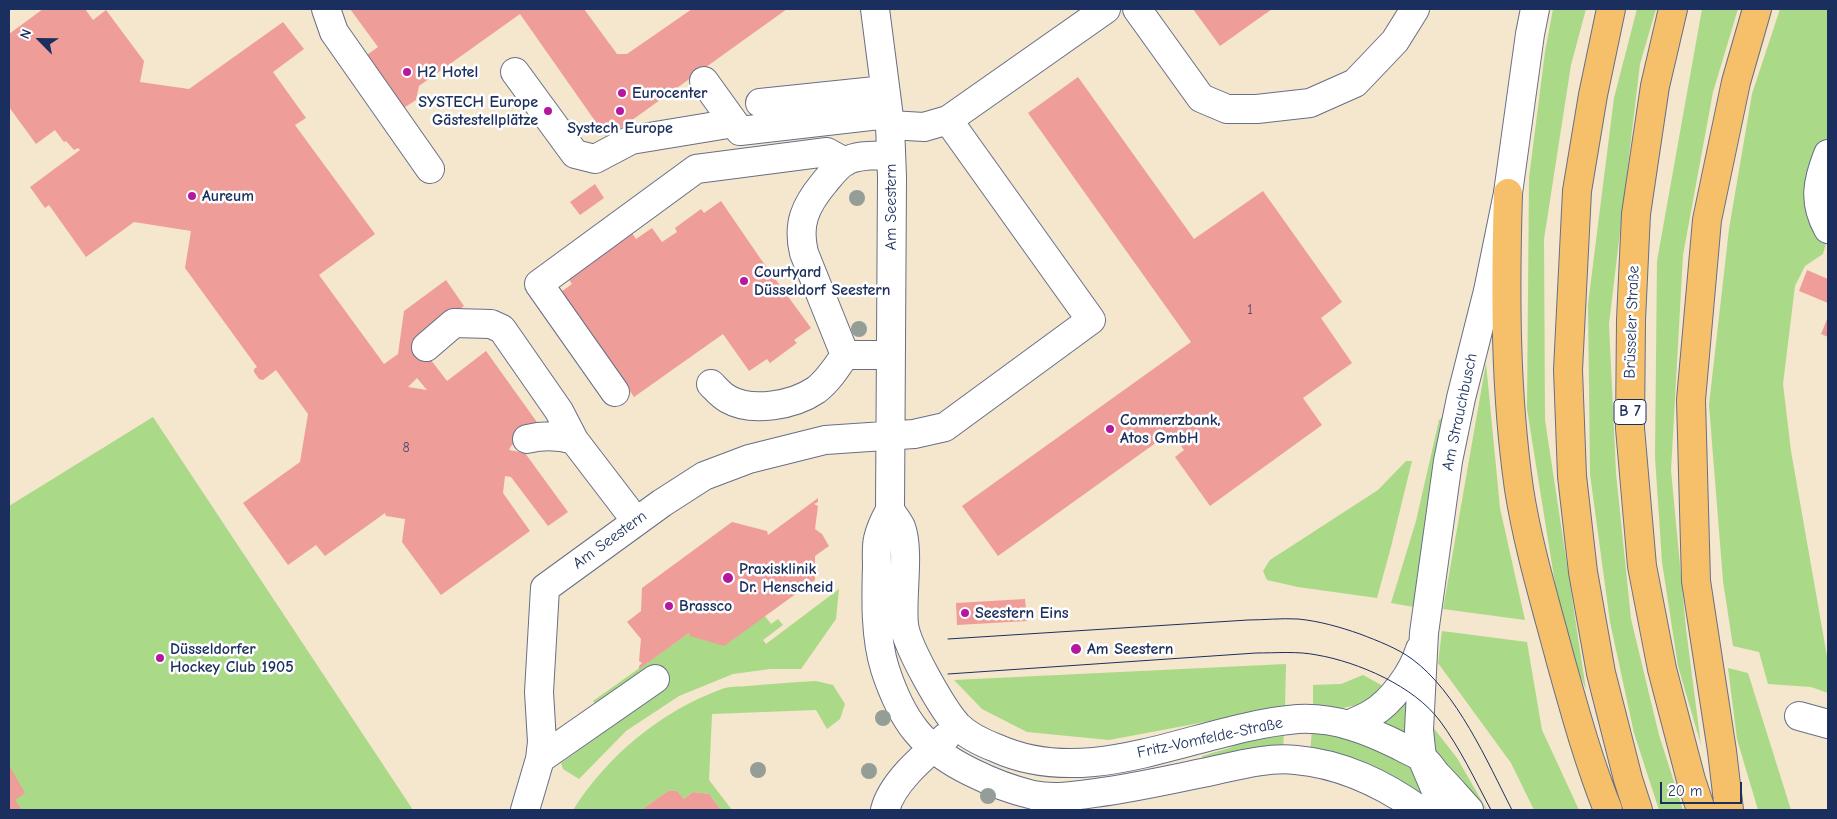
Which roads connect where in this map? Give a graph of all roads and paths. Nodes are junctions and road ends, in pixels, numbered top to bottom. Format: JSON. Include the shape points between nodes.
{"nodes":[{"id":1,"x":326,"y":9,"type":"edge"},
{"id":2,"x":875,"y":9,"type":"edge"},
{"id":3,"x":1106,"y":9,"type":"edge"},
{"id":4,"x":1137,"y":9,"type":"edge"},
{"id":5,"x":1415,"y":9,"type":"edge"},
{"id":6,"x":1611,"y":9,"type":"edge"},
{"id":7,"x":1673,"y":9,"type":"edge"},
{"id":8,"x":1757,"y":9,"type":"edge"},
{"id":9,"x":1529,"y":17,"type":"edge"},
{"id":10,"x":515,"y":72,"type":"dead end"},
{"id":11,"x":704,"y":80,"type":"dead end"},
{"id":12,"x":760,"y":103,"type":"dead end"},
{"id":13,"x":888,"y":110,"type":"junction"},
{"id":14,"x":948,"y":120,"type":"junction"},
{"id":15,"x":734,"y":123,"type":"junction"},
{"id":16,"x":1828,"y":154,"type":"edge"},
{"id":17,"x":891,"y":155,"type":"junction"},
{"id":18,"x":845,"y":162,"type":"junction"},
{"id":19,"x":430,"y":169,"type":"dead end"},
{"id":20,"x":1508,"y":193,"type":"junction"},
{"id":21,"x":1828,"y":229,"type":"edge"},
{"id":22,"x":426,"y":347,"type":"dead end"},
{"id":23,"x":845,"y":355,"type":"junction"},
{"id":24,"x":890,"y":355,"type":"junction"},
{"id":25,"x":711,"y":384,"type":"dead end"},
{"id":26,"x":615,"y":392,"type":"dead end"},
{"id":27,"x":890,"y":436,"type":"junction"},
{"id":28,"x":527,"y":439,"type":"dead end"},
{"id":29,"x":574,"y":440,"type":"junction"},
{"id":30,"x":890,"y":510,"type":"junction"},
{"id":31,"x":636,"y":521,"type":"junction"},
{"id":32,"x":1424,"y":633,"type":"junction"},
{"id":33,"x":656,"y":680,"type":"dead end"},
{"id":34,"x":1799,"y":716,"type":"dead end"},
{"id":35,"x":1350,"y":724,"type":"junction"},
{"id":36,"x":1828,"y":724,"type":"edge"},
{"id":37,"x":959,"y":727,"type":"junction"},
{"id":38,"x":932,"y":749,"type":"junction"},
{"id":39,"x":1126,"y":757,"type":"junction"},
{"id":40,"x":1422,"y":758,"type":"junction"},
{"id":41,"x":540,"y":759,"type":"junction"},
{"id":42,"x":1131,"y":800,"type":"edge"},
{"id":43,"x":526,"y":810,"type":"edge"},
{"id":44,"x":885,"y":810,"type":"edge"},
{"id":45,"x":1420,"y":810,"type":"edge"},
{"id":46,"x":1444,"y":810,"type":"edge"},
{"id":47,"x":1469,"y":810,"type":"edge"},
{"id":48,"x":1608,"y":810,"type":"edge"},
{"id":49,"x":1638,"y":810,"type":"edge"},
{"id":50,"x":1701,"y":810,"type":"edge"},
{"id":51,"x":1729,"y":810,"type":"edge"}],
"edges":[{"from":1,"to":19,"type":"street","via":[[334,32]]},
{"from":2,"to":13,"type":"street","name":"Am Seestern"},
{"from":3,"to":14,"type":"street"},
{"from":4,"to":5,"type":"street","via":[[1202,98],[1227,109],[1257,109],[1310,103],[1355,82],[1395,42]]},
{"from":6,"to":49,"type":"highway","via":[[1576,191],[1568,370],[1572,476],[1583,572],[1602,674]]},
{"from":7,"to":50,"type":"highway","name":"Brüsseler Straße","number":"B 7","via":[[1656,86],[1636,214],[1630,428],[1642,566],[1662,669]]},
{"from":8,"to":51,"type":"highway","via":[[1736,82],[1707,220],[1691,400],[1696,581]]},
{"from":9,"to":20,"type":"street"},
{"from":10,"to":15,"type":"street","via":[[574,154],[595,159],[631,140]]},
{"from":11,"to":15,"type":"street"},
{"from":12,"to":13,"type":"street"},
{"from":13,"to":14,"type":"street","via":[[924,128]]},
{"from":13,"to":15,"type":"street","via":[[740,131]]},
{"from":13,"to":17,"type":"street","name":"Am Seestern"},
{"from":14,"to":27,"type":"street","via":[[1091,320],[946,427]]},
{"from":16,"to":21,"type":"street","via":[[1818,188],[1820,215]]},
{"from":17,"to":18,"type":"street","via":[[859,156]]},
{"from":17,"to":24,"type":"street","name":"Am Seestern"},
{"from":18,"to":23,"type":"street","via":[[812,197],[801,225],[804,253]]},
{"from":18,"to":26,"type":"street","via":[[827,152],[696,169],[539,284]]},
{"from":20,"to":32,"type":"street","name":"Am Strauchbusch","via":[[1448,462]]},
{"from":20,"to":48,"type":"highway","via":[[1505,289],[1508,380],[1519,490],[1562,666]]},
{"from":22,"to":29,"type":"street","via":[[454,323],[491,324],[502,329],[559,411]]},
{"from":23,"to":24,"type":"street"},
{"from":23,"to":25,"type":"street","via":[[816,390],[782,405],[738,403],[727,399]]},
{"from":24,"to":27,"type":"street","name":"Am Seestern"},
{"from":27,"to":30,"type":"street","name":"Am Seestern"},
{"from":27,"to":31,"type":"street","name":"Am Seestern","via":[[825,440],[749,459],[704,476]]},
{"from":28,"to":29,"type":"street","via":[[540,435]]},
{"from":29,"to":31,"type":"street"},
{"from":30,"to":37,"type":"street","name":"Am Seestern","via":[[900,526],[904,542],[905,632],[931,687]]},
{"from":30,"to":38,"type":"street","name":"Am Seestern","via":[[877,539],[877,616],[882,659],[892,689],[911,725]]},
{"from":31,"to":41,"type":"street","name":"Am Seestern","via":[[544,588],[539,692]]},
{"from":32,"to":35,"type":"street","name":"Am Strauchbusch","via":[[1416,663],[1387,701]]},
{"from":32,"to":40,"type":"street","name":"Am Strauchbusch","via":[[1419,730]]},
{"from":33,"to":41,"type":"street"},
{"from":34,"to":36,"type":"street"},
{"from":35,"to":39,"type":"street","name":"Fritz-Vomfelde-Straße","via":[[1299,719],[1254,726]]},
{"from":35,"to":40,"type":"street","name":"Fritz-Vomfelde-Straße"},
{"from":37,"to":38,"type":"street"},
{"from":37,"to":39,"type":"street","name":"Fritz-Vomfelde-Straße","via":[[1005,753],[1042,763],[1079,764]]},
{"from":38,"to":42,"type":"street","name":"Fritz-Vomfelde-Straße","via":[[984,779],[1034,795]]},
{"from":38,"to":44,"type":"street","via":[[904,777]]},
{"from":39,"to":42,"type":"street"},
{"from":40,"to":46,"type":"street","name":"Am Strauchbusch"},
{"from":40,"to":47,"type":"street","name":"Fritz-Vomfelde-Straße"},
{"from":41,"to":43,"type":"street","name":"Am Seestern"},
{"from":42,"to":45,"type":"street","name":"Fritz-Vomfelde-Straße","via":[[1242,764],[1297,760],[1338,767],[1376,782]]}]}
